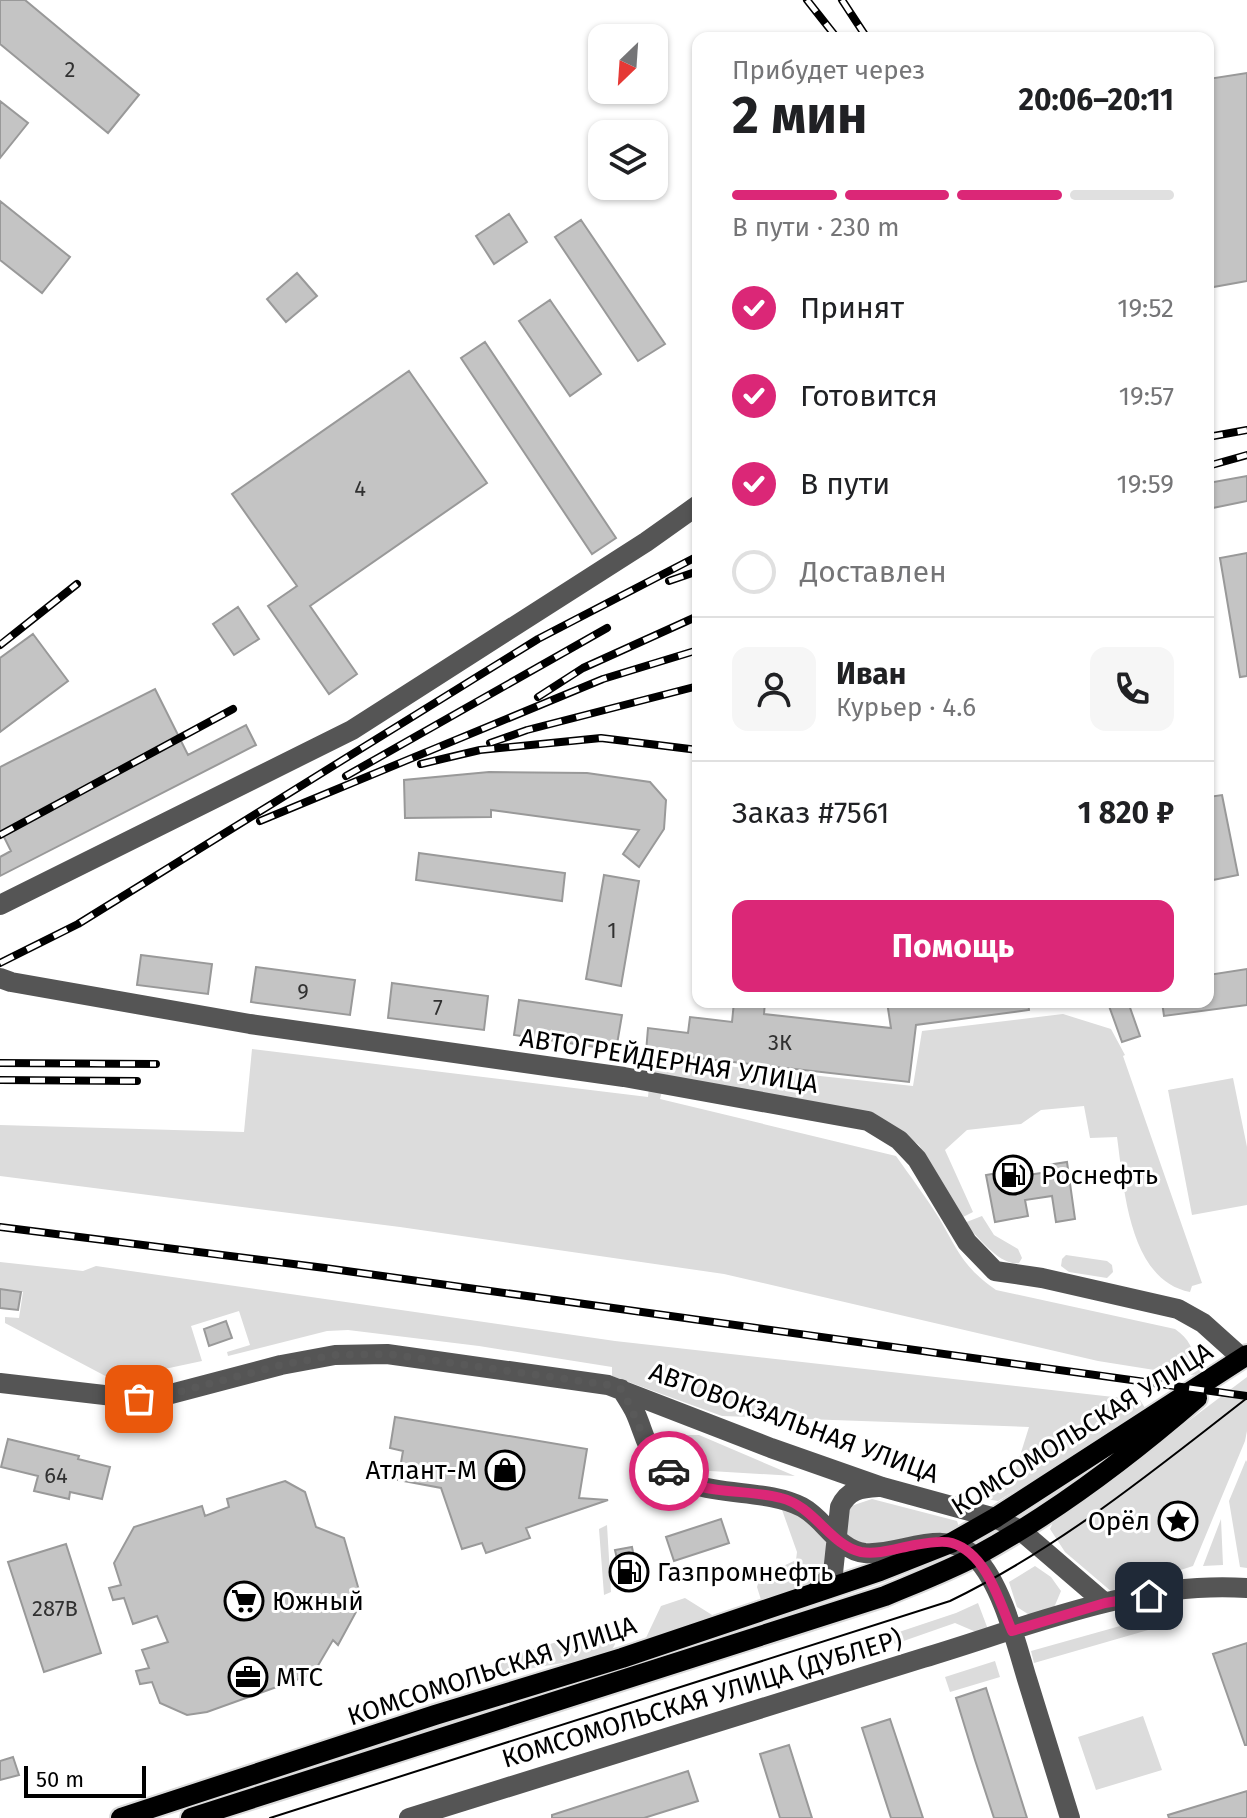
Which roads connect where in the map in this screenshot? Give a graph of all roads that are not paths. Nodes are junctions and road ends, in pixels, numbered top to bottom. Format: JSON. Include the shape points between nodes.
{"nodes":[{"id":1,"x":692,"y":509,"type":"edge"},
{"id":2,"x":0,"y":905,"type":"edge"},
{"id":3,"x":0,"y":978,"type":"edge"},
{"id":4,"x":1244,"y":1356,"type":"edge"},
{"id":5,"x":0,"y":1383,"type":"edge"},
{"id":6,"x":621,"y":1389,"type":"junction"},
{"id":7,"x":882,"y":1487,"type":"junction"},
{"id":8,"x":995,"y":1518,"type":"junction"},
{"id":9,"x":1020,"y":1530,"type":"junction"},
{"id":10,"x":837,"y":1539,"type":"junction"},
{"id":11,"x":951,"y":1543,"type":"junction"},
{"id":12,"x":975,"y":1556,"type":"junction"},
{"id":13,"x":1247,"y":1588,"type":"edge"},
{"id":14,"x":816,"y":1592,"type":"junction"},
{"id":15,"x":1105,"y":1603,"type":"junction"},
{"id":16,"x":1012,"y":1631,"type":"junction"},
{"id":17,"x":121,"y":1818,"type":"edge"},
{"id":18,"x":191,"y":1818,"type":"edge"},
{"id":19,"x":409,"y":1818,"type":"edge"},
{"id":20,"x":1070,"y":1818,"type":"edge"}],
"edges":[{"from":1,"to":2,"type":"street","via":[[352,730]]},
{"from":3,"to":4,"type":"street","name":"АВТОГРЕЙДЕРНАЯ УЛИЦА","via":[[250,1024],[624,1077],[868,1121],[917,1159],[967,1242],[995,1271],[1178,1309]]},
{"from":4,"to":8,"type":"main road","name":"КОМСОМОЛЬСКАЯ УЛИЦА"},
{"from":4,"to":9,"type":"main road","name":"КОМСОМОЛЬСКАЯ УЛИЦА","via":[[1152,1437]]},
{"from":5,"to":6,"type":"street","name":"АВТОВОКЗАЛЬНАЯ УЛИЦА","via":[[139,1399],[335,1355],[387,1354]]},
{"from":6,"to":7,"type":"street","name":"АВТОВОКЗАЛЬНАЯ УЛИЦА"},
{"from":6,"to":10,"type":"street","name":"АВТОВОКЗАЛЬНАЯ УЛИЦА","via":[[650,1451],[675,1477],[697,1486],[782,1498],[806,1509]]},
{"from":7,"to":8,"type":"street","name":"АВТОВОКЗАЛЬНАЯ УЛИЦА"},
{"from":7,"to":10,"type":"street","via":[[863,1488],[843,1499]]},
{"from":8,"to":9,"type":"street","name":"АВТОВОКЗАЛЬНАЯ УЛИЦА"},
{"from":8,"to":11,"type":"main road","name":"КОМСОМОЛЬСКАЯ УЛИЦА"},
{"from":9,"to":12,"type":"main road","name":"КОМСОМОЛЬСКАЯ УЛИЦА"},
{"from":9,"to":15,"type":"street","name":"АВТОВОКЗАЛЬНАЯ УЛИЦА"},
{"from":10,"to":11,"type":"street","name":"АВТОВОКЗАЛЬНАЯ УЛИЦА","via":[[865,1553]]},
{"from":10,"to":14,"type":"street","via":[[833,1573]]},
{"from":11,"to":12,"type":"street"},
{"from":11,"to":14,"type":"main road","name":"КОМСОМОЛЬСКАЯ УЛИЦА"},
{"from":12,"to":16,"type":"street"},
{"from":12,"to":18,"type":"main road","name":"КОМСОМОЛЬСКАЯ УЛИЦА","via":[[885,1596]]},
{"from":13,"to":15,"type":"street","name":"КОМСОМОЛЬСКАЯ УЛИЦА (ДУБЛЕР)","via":[[1213,1586]]},
{"from":14,"to":17,"type":"main road","name":"КОМСОМОЛЬСКАЯ УЛИЦА"},
{"from":15,"to":16,"type":"street","name":"КОМСОМОЛЬСКАЯ УЛИЦА (ДУБЛЕР)"},
{"from":16,"to":19,"type":"street","name":"КОМСОМОЛЬСКАЯ УЛИЦА (ДУБЛЕР)"},
{"from":16,"to":20,"type":"street"}]}
